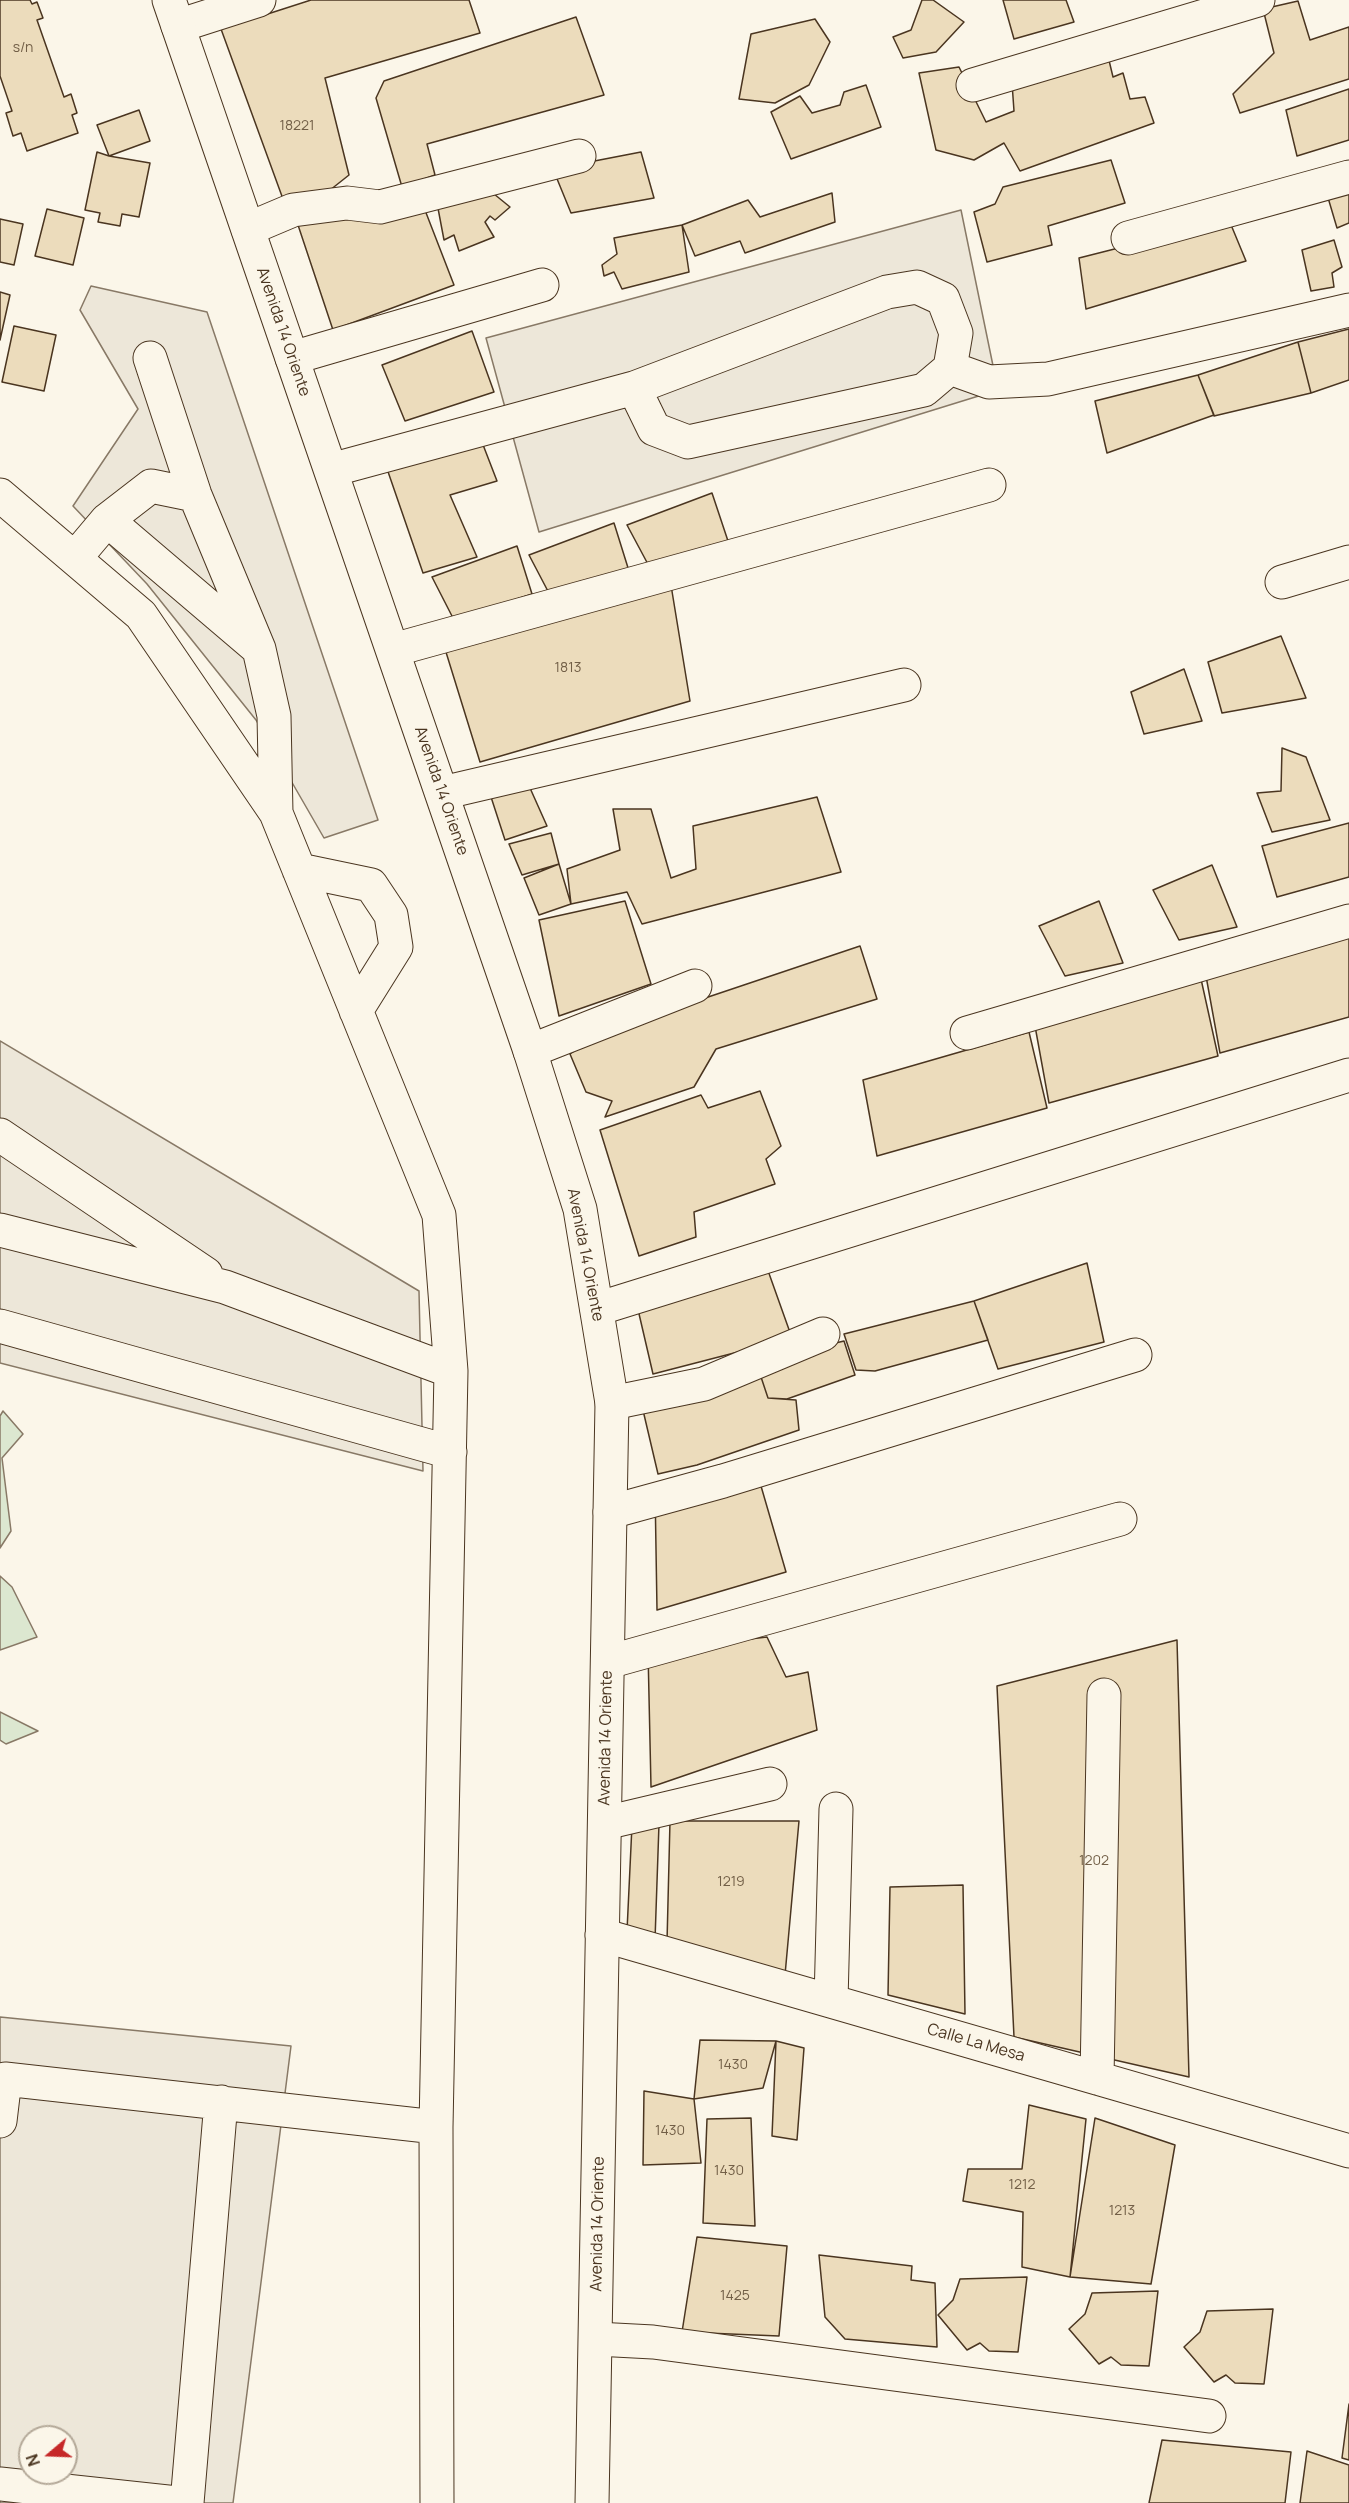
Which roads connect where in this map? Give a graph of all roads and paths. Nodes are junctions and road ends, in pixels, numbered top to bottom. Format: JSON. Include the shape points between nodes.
{"nodes":[{"id":1,"x":259,"y":0,"type":"edge"},
{"id":2,"x":1257,"y":0,"type":"edge"},
{"id":3,"x":174,"y":13,"type":"edge"},
{"id":4,"x":974,"y":85,"type":"dead end"},
{"id":5,"x":579,"y":156,"type":"dead end"},
{"id":6,"x":1349,"y":177,"type":"edge"},
{"id":7,"x":248,"y":230,"type":"junction"},
{"id":8,"x":1128,"y":238,"type":"dead end"},
{"id":9,"x":542,"y":285,"type":"dead end"},
{"id":10,"x":1349,"y":310,"type":"edge"},
{"id":11,"x":150,"y":358,"type":"dead end"},
{"id":12,"x":292,"y":358,"type":"junction"},
{"id":13,"x":950,"y":368,"type":"junction"},
{"id":14,"x":634,"y":388,"type":"junction"},
{"id":15,"x":331,"y":470,"type":"junction"},
{"id":16,"x":989,"y":485,"type":"dead end"},
{"id":17,"x":0,"y":495,"type":"edge"},
{"id":18,"x":195,"y":495,"type":"junction"},
{"id":19,"x":108,"y":520,"type":"junction"},
{"id":20,"x":75,"y":558,"type":"junction"},
{"id":21,"x":1349,"y":562,"type":"edge"},
{"id":22,"x":1282,"y":582,"type":"dead end"},
{"id":23,"x":259,"y":649,"type":"junction"},
{"id":24,"x":393,"y":650,"type":"junction"},
{"id":25,"x":904,"y":685,"type":"dead end"},
{"id":26,"x":442,"y":793,"type":"junction"},
{"id":27,"x":276,"y":813,"type":"junction"},
{"id":28,"x":299,"y":870,"type":"junction"},
{"id":29,"x":1349,"y":921,"type":"edge"},
{"id":30,"x":695,"y":986,"type":"dead end"},
{"id":31,"x":356,"y":1011,"type":"junction"},
{"id":32,"x":967,"y":1033,"type":"dead end"},
{"id":33,"x":530,"y":1051,"type":"junction"},
{"id":34,"x":1349,"y":1075,"type":"edge"},
{"id":35,"x":0,"y":1135,"type":"edge"},
{"id":36,"x":0,"y":1230,"type":"edge"},
{"id":37,"x":225,"y":1287,"type":"junction"},
{"id":38,"x":597,"y":1309,"type":"junction"},
{"id":39,"x":0,"y":1326,"type":"edge"},
{"id":40,"x":823,"y":1334,"type":"dead end"},
{"id":41,"x":1135,"y":1355,"type":"dead end"},
{"id":42,"x":451,"y":1371,"type":"junction"},
{"id":43,"x":612,"y":1404,"type":"junction"},
{"id":44,"x":450,"y":1452,"type":"junction"},
{"id":45,"x":610,"y":1512,"type":"junction"},
{"id":46,"x":1120,"y":1519,"type":"dead end"},
{"id":47,"x":608,"y":1662,"type":"junction"},
{"id":48,"x":1104,"y":1695,"type":"dead end"},
{"id":49,"x":770,"y":1784,"type":"dead end"},
{"id":50,"x":836,"y":1809,"type":"dead end"},
{"id":51,"x":605,"y":1823,"type":"junction"},
{"id":52,"x":602,"y":1935,"type":"junction"},
{"id":53,"x":831,"y":2001,"type":"junction"},
{"id":54,"x":1097,"y":2078,"type":"junction"},
{"id":55,"x":221,"y":2102,"type":"junction"},
{"id":56,"x":0,"y":2121,"type":"edge"},
{"id":57,"x":436,"y":2127,"type":"junction"},
{"id":58,"x":1349,"y":2151,"type":"edge"},
{"id":59,"x":596,"y":2339,"type":"junction"},
{"id":60,"x":1209,"y":2416,"type":"dead end"},
{"id":61,"x":0,"y":2484,"type":"edge"},
{"id":62,"x":177,"y":2503,"type":"edge"},
{"id":63,"x":187,"y":2503,"type":"edge"},
{"id":64,"x":437,"y":2503,"type":"edge"},
{"id":65,"x":592,"y":2503,"type":"edge"}],
"edges":[{"from":1,"to":3,"type":"street"},
{"from":2,"to":4,"type":"street"},
{"from":3,"to":7,"type":"street","name":"Avenida 14 Oriente"},
{"from":5,"to":7,"type":"street","via":[[380,207],[347,203],[293,210]]},
{"from":6,"to":8,"type":"street"},
{"from":7,"to":12,"type":"street","name":"Avenida 14 Oriente"},
{"from":9,"to":12,"type":"street"},
{"from":10,"to":13,"type":"street","via":[[1048,379],[989,382]]},
{"from":11,"to":18,"type":"street"},
{"from":12,"to":15,"type":"street","name":"Avenida 14 Oriente"},
{"from":13,"to":14,"type":"street","via":[[924,390],[688,442],[654,429]]},
{"from":13,"to":14,"type":"street","via":[[956,333],[943,299],[917,287],[887,292]]},
{"from":14,"to":15,"type":"street"},
{"from":15,"to":24,"type":"street","name":"Avenida 14 Oriente"},
{"from":16,"to":24,"type":"street"},
{"from":17,"to":20,"type":"street"},
{"from":18,"to":19,"type":"street","via":[[151,486]]},
{"from":18,"to":23,"type":"street"},
{"from":19,"to":20,"type":"street"},
{"from":19,"to":23,"type":"street"},
{"from":20,"to":27,"type":"street","via":[[141,615]]},
{"from":21,"to":22,"type":"street"},
{"from":23,"to":27,"type":"street","via":[[273,716]]},
{"from":24,"to":26,"type":"street","name":"Avenida 14 Oriente"},
{"from":25,"to":26,"type":"street"},
{"from":26,"to":33,"type":"street","name":"Avenida 14 Oriente"},
{"from":27,"to":28,"type":"street"},
{"from":28,"to":31,"type":"street"},
{"from":28,"to":31,"type":"street","via":[[371,885],[391,915],[396,947]]},
{"from":29,"to":32,"type":"street"},
{"from":30,"to":33,"type":"street"},
{"from":31,"to":42,"type":"street","via":[[439,1215]]},
{"from":33,"to":38,"type":"street","name":"Avenida 14 Oriente","via":[[580,1209]]},
{"from":34,"to":38,"type":"street"},
{"from":35,"to":37,"type":"street"},
{"from":36,"to":37,"type":"street"},
{"from":37,"to":42,"type":"street"},
{"from":38,"to":43,"type":"street","name":"Avenida 14 Oriente"},
{"from":39,"to":44,"type":"street"},
{"from":40,"to":43,"type":"street","via":[[704,1384]]},
{"from":41,"to":45,"type":"street"},
{"from":42,"to":44,"type":"street"},
{"from":43,"to":45,"type":"street","name":"Avenida 14 Oriente"},
{"from":44,"to":57,"type":"street"},
{"from":45,"to":47,"type":"street","name":"Avenida 14 Oriente"},
{"from":46,"to":47,"type":"street"},
{"from":47,"to":51,"type":"street","name":"Avenida 14 Oriente"},
{"from":48,"to":54,"type":"street"},
{"from":49,"to":51,"type":"street"},
{"from":50,"to":53,"type":"street"},
{"from":51,"to":52,"type":"street","name":"Avenida 14 Oriente"},
{"from":52,"to":53,"type":"street","name":"Calle La Mesa"},
{"from":52,"to":59,"type":"street","name":"Avenida 14 Oriente"},
{"from":53,"to":54,"type":"street","name":"Calle La Mesa"},
{"from":54,"to":58,"type":"street","name":"Calle La Mesa"},
{"from":55,"to":56,"type":"street","via":[[5,2079]]},
{"from":55,"to":57,"type":"street"},
{"from":55,"to":63,"type":"street"},
{"from":57,"to":64,"type":"street"},
{"from":59,"to":60,"type":"street","via":[[653,2342]]},
{"from":59,"to":65,"type":"street","name":"Avenida 14 Oriente"},
{"from":61,"to":62,"type":"street"}]}
